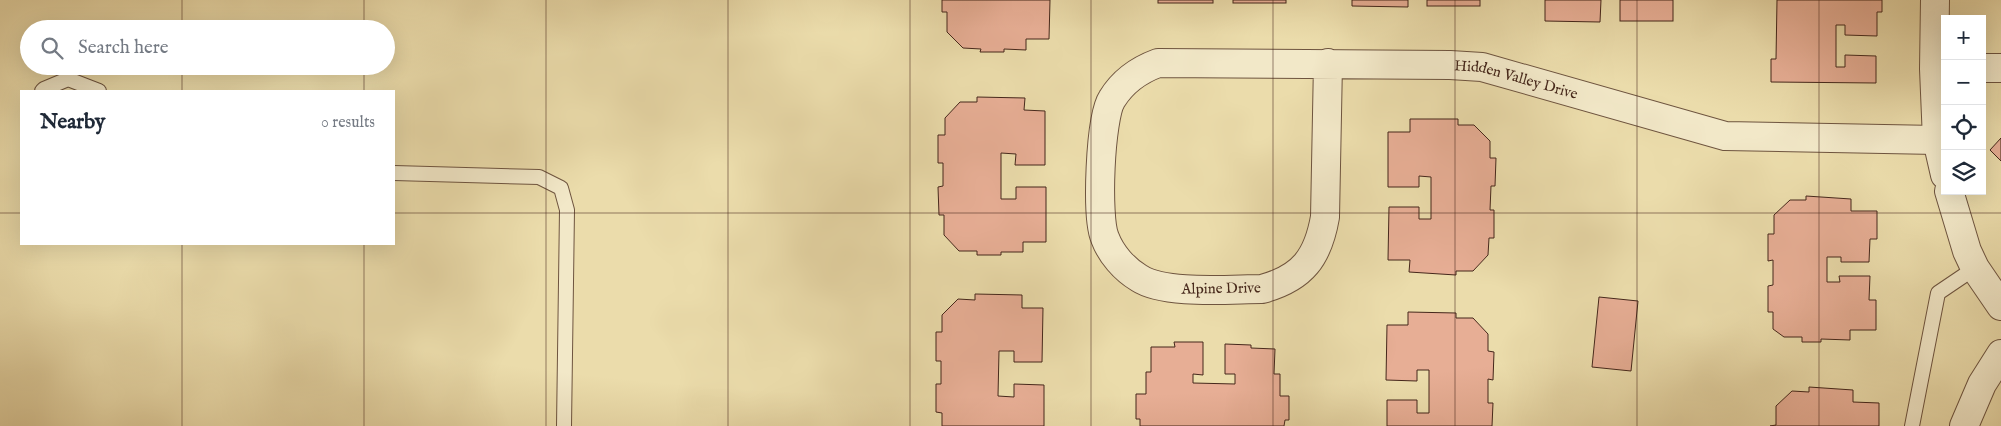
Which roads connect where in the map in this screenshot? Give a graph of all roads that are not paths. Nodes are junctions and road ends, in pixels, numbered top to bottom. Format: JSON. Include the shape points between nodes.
{"nodes":[{"id":1,"x":1935,"y":0,"type":"edge"},
{"id":2,"x":1328,"y":63,"type":"junction"},
{"id":3,"x":1986,"y":68,"type":"edge"},
{"id":4,"x":2001,"y":68,"type":"edge"},
{"id":5,"x":1940,"y":69,"type":"edge"},
{"id":6,"x":43,"y":90,"type":"edge"},
{"id":7,"x":96,"y":90,"type":"edge"},
{"id":8,"x":1108,"y":108,"type":"joint"},
{"id":9,"x":1937,"y":140,"type":"junction"},
{"id":10,"x":1941,"y":158,"type":"edge"},
{"id":11,"x":395,"y":173,"type":"edge"},
{"id":12,"x":1950,"y":195,"type":"edge"},
{"id":13,"x":1975,"y":268,"type":"junction"},
{"id":14,"x":2001,"y":306,"type":"edge"},
{"id":15,"x":2001,"y":354,"type":"edge"},
{"id":16,"x":564,"y":426,"type":"edge"},
{"id":17,"x":1912,"y":426,"type":"edge"},
{"id":18,"x":1964,"y":426,"type":"edge"}],
"edges":[{"from":1,"to":5,"type":"street"},
{"from":2,"to":8,"type":"street","name":"Hidden Valley Drive","via":[[1158,63],[1134,74]]},
{"from":2,"to":8,"type":"street","name":"Alpine Drive","via":[[1325,217],[1321,238],[1307,264],[1292,277],[1262,289],[1171,288],[1140,279],[1119,260],[1104,236],[1100,210],[1104,125]]},
{"from":2,"to":9,"type":"street","name":"Hidden Valley Drive","via":[[1482,67],[1725,136]]},
{"from":3,"to":4,"type":"street"},
{"from":5,"to":9,"type":"street"},
{"from":6,"to":7,"type":"lane","via":[[68,79]]},
{"from":9,"to":10,"type":"street"},
{"from":11,"to":16,"type":"lane","via":[[539,177],[561,188],[567,210]]},
{"from":12,"to":13,"type":"street"},
{"from":13,"to":14,"type":"street"},
{"from":13,"to":17,"type":"lane","via":[[1938,293]]},
{"from":15,"to":18,"type":"street","via":[[1982,384]]}]}
